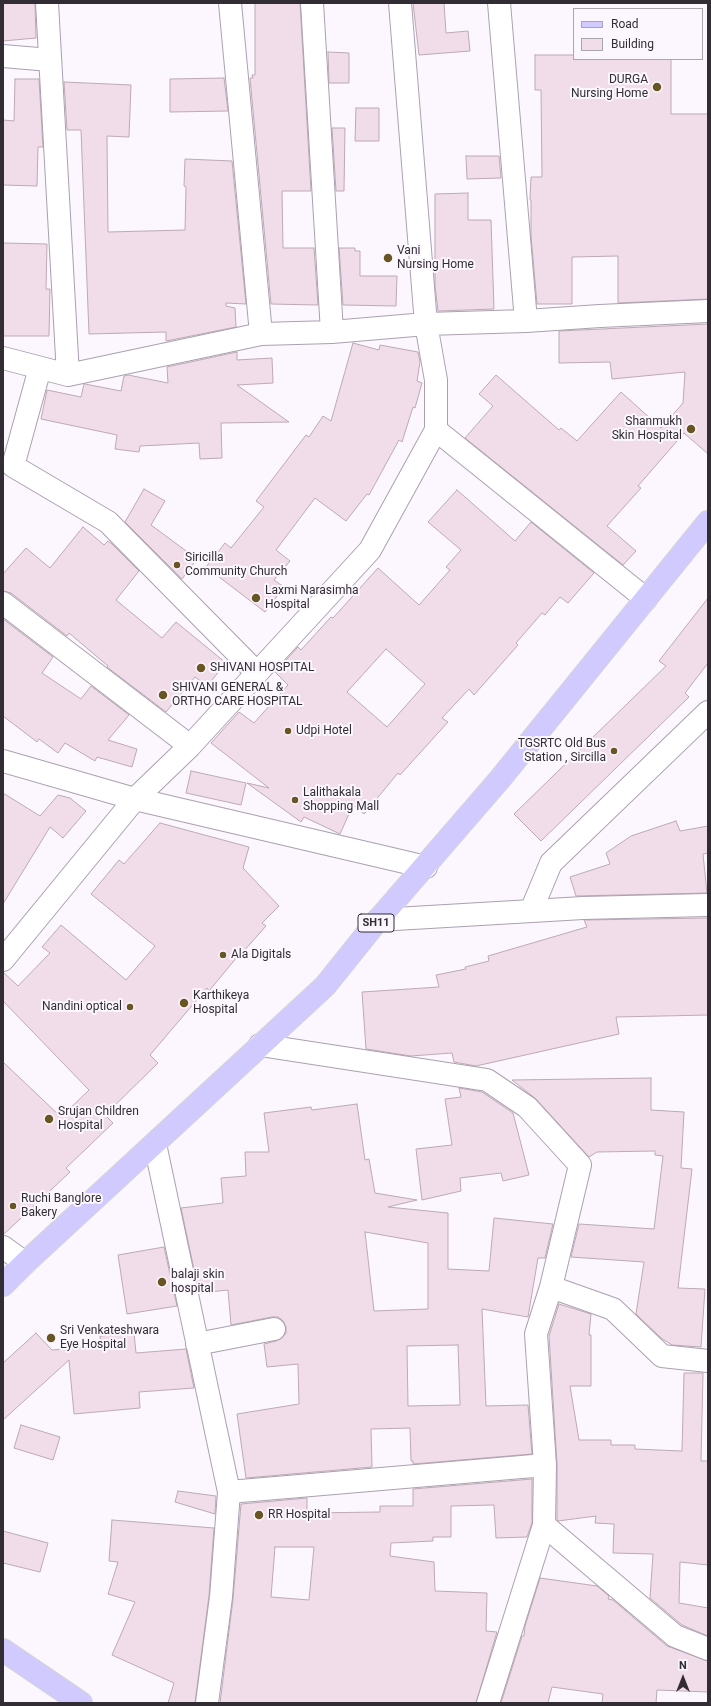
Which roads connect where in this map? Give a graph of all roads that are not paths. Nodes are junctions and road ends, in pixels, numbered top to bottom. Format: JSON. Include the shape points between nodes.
{"nodes":[{"id":1,"x":47,"y":3,"type":"edge"},
{"id":2,"x":230,"y":3,"type":"edge"},
{"id":3,"x":312,"y":3,"type":"edge"},
{"id":4,"x":400,"y":3,"type":"edge"},
{"id":5,"x":499,"y":3,"type":"edge"},
{"id":6,"x":3,"y":56,"type":"edge"},
{"id":7,"x":50,"y":60,"type":"junction"},
{"id":8,"x":708,"y":311,"type":"edge"},
{"id":9,"x":526,"y":321,"type":"junction"},
{"id":10,"x":426,"y":324,"type":"junction"},
{"id":11,"x":332,"y":332,"type":"junction"},
{"id":12,"x":261,"y":334,"type":"junction"},
{"id":13,"x":3,"y":358,"type":"edge"},
{"id":14,"x":40,"y":368,"type":"junction"},
{"id":15,"x":68,"y":375,"type":"junction"},
{"id":16,"x":436,"y":430,"type":"junction"},
{"id":17,"x":708,"y":522,"type":"edge"},
{"id":18,"x":646,"y":599,"type":"junction"},
{"id":19,"x":3,"y":603,"type":"edge"},
{"id":20,"x":257,"y":673,"type":"junction"},
{"id":21,"x":708,"y":712,"type":"edge"},
{"id":22,"x":190,"y":746,"type":"junction"},
{"id":23,"x":3,"y":761,"type":"edge"},
{"id":24,"x":135,"y":799,"type":"junction"},
{"id":25,"x":426,"y":867,"type":"junction"},
{"id":26,"x":708,"y":905,"type":"edge"},
{"id":27,"x":531,"y":911,"type":"junction"},
{"id":28,"x":378,"y":920,"type":"junction"},
{"id":29,"x":3,"y":960,"type":"edge"},
{"id":30,"x":260,"y":1045,"type":"junction"},
{"id":31,"x":155,"y":1144,"type":"junction"},
{"id":32,"x":3,"y":1247,"type":"edge"},
{"id":33,"x":25,"y":1263,"type":"junction"},
{"id":34,"x":3,"y":1285,"type":"edge"},
{"id":35,"x":551,"y":1286,"type":"junction"},
{"id":36,"x":274,"y":1329,"type":"dead end"},
{"id":37,"x":197,"y":1344,"type":"junction"},
{"id":38,"x":708,"y":1361,"type":"edge"},
{"id":39,"x":545,"y":1464,"type":"junction"},
{"id":40,"x":228,"y":1492,"type":"junction"},
{"id":41,"x":544,"y":1525,"type":"junction"},
{"id":42,"x":708,"y":1649,"type":"edge"},
{"id":43,"x":3,"y":1650,"type":"edge"},
{"id":44,"x":81,"y":1703,"type":"edge"},
{"id":45,"x":207,"y":1703,"type":"edge"},
{"id":46,"x":488,"y":1703,"type":"edge"}],
"edges":[{"from":1,"to":7,"type":"street"},
{"from":2,"to":12,"type":"street"},
{"from":3,"to":11,"type":"street"},
{"from":4,"to":10,"type":"street"},
{"from":5,"to":9,"type":"street"},
{"from":6,"to":7,"type":"street"},
{"from":7,"to":15,"type":"street"},
{"from":8,"to":9,"type":"street"},
{"from":9,"to":10,"type":"street"},
{"from":10,"to":11,"type":"street"},
{"from":10,"to":16,"type":"street","via":[[436,380]]},
{"from":11,"to":12,"type":"street"},
{"from":12,"to":15,"type":"street"},
{"from":13,"to":14,"type":"street"},
{"from":14,"to":15,"type":"street"},
{"from":14,"to":20,"type":"street","via":[[13,466],[108,522]]},
{"from":16,"to":18,"type":"street"},
{"from":16,"to":20,"type":"street","via":[[370,550]]},
{"from":17,"to":18,"type":"main road","number":"SH11"},
{"from":18,"to":25,"type":"main road","number":"SH11"},
{"from":19,"to":22,"type":"street"},
{"from":20,"to":22,"type":"street"},
{"from":21,"to":27,"type":"street","via":[[551,863]]},
{"from":22,"to":24,"type":"street"},
{"from":23,"to":24,"type":"street"},
{"from":24,"to":25,"type":"street"},
{"from":24,"to":29,"type":"street"},
{"from":25,"to":28,"type":"main road","number":"SH11"},
{"from":26,"to":27,"type":"street"},
{"from":27,"to":28,"type":"street"},
{"from":28,"to":30,"type":"main road","number":"SH11","via":[[325,986]]},
{"from":30,"to":31,"type":"main road","number":"SH11"},
{"from":30,"to":35,"type":"street","via":[[487,1080],[528,1107],[580,1165]]},
{"from":31,"to":33,"type":"main road","number":"SH11"},
{"from":31,"to":37,"type":"street"},
{"from":32,"to":33,"type":"street"},
{"from":33,"to":34,"type":"main road","number":"SH11"},
{"from":35,"to":38,"type":"street","via":[[613,1309],[662,1356]]},
{"from":35,"to":39,"type":"street","via":[[536,1334]]},
{"from":36,"to":37,"type":"street"},
{"from":37,"to":40,"type":"street"},
{"from":39,"to":40,"type":"street"},
{"from":39,"to":41,"type":"street"},
{"from":40,"to":45,"type":"street","via":[[221,1597]]},
{"from":41,"to":42,"type":"street","via":[[675,1636]]},
{"from":41,"to":46,"type":"street"},
{"from":43,"to":44,"type":"main road"}]}
